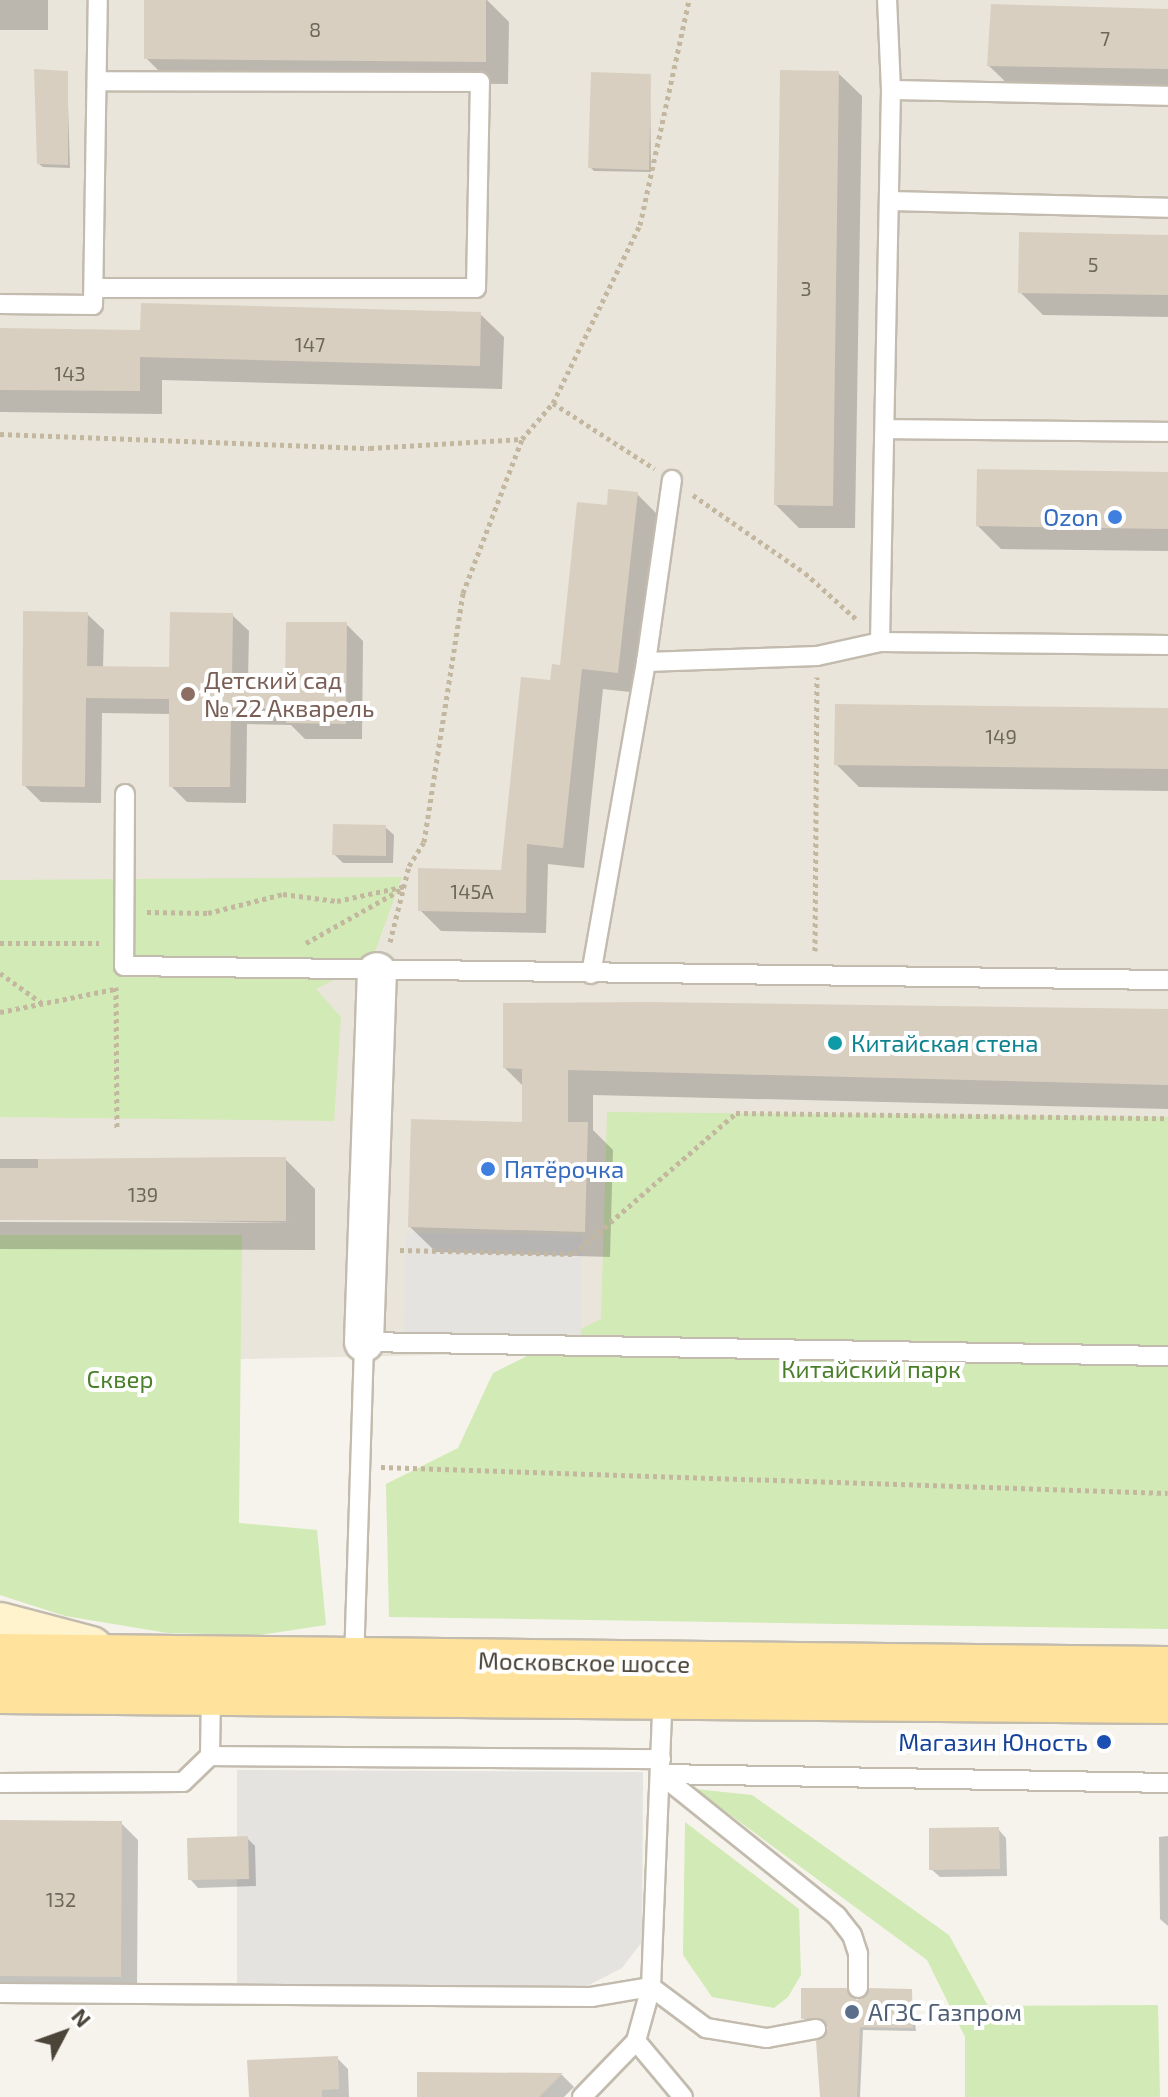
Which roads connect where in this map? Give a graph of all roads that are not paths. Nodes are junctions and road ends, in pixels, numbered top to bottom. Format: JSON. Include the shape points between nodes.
{"nodes":[{"id":1,"x":98,"y":0,"type":"edge"},
{"id":2,"x":887,"y":0,"type":"edge"},
{"id":3,"x":97,"y":81,"type":"junction"},
{"id":4,"x":891,"y":90,"type":"junction"},
{"id":5,"x":1168,"y":96,"type":"edge"},
{"id":6,"x":889,"y":201,"type":"junction"},
{"id":7,"x":1168,"y":208,"type":"edge"},
{"id":8,"x":94,"y":288,"type":"junction"},
{"id":9,"x":0,"y":304,"type":"edge"},
{"id":10,"x":885,"y":429,"type":"junction"},
{"id":11,"x":1168,"y":432,"type":"edge"},
{"id":12,"x":672,"y":480,"type":"road end"},
{"id":13,"x":880,"y":642,"type":"junction"},
{"id":14,"x":1168,"y":645,"type":"edge"},
{"id":15,"x":646,"y":662,"type":"junction"},
{"id":16,"x":125,"y":794,"type":"dead end"},
{"id":17,"x":377,"y":972,"type":"junction"},
{"id":18,"x":591,"y":974,"type":"junction"},
{"id":19,"x":1168,"y":980,"type":"edge"},
{"id":20,"x":364,"y":1342,"type":"junction"},
{"id":21,"x":1168,"y":1356,"type":"edge"},
{"id":22,"x":0,"y":1625,"type":"edge"},
{"id":23,"x":0,"y":1656,"type":"edge"},
{"id":24,"x":116,"y":1656,"type":"junction"},
{"id":25,"x":1168,"y":1669,"type":"edge"},
{"id":26,"x":353,"y":1677,"type":"junction"},
{"id":27,"x":663,"y":1681,"type":"junction"},
{"id":28,"x":0,"y":1691,"type":"edge"},
{"id":29,"x":211,"y":1691,"type":"junction"},
{"id":30,"x":1168,"y":1701,"type":"edge"},
{"id":31,"x":210,"y":1756,"type":"junction"},
{"id":32,"x":661,"y":1767,"type":"junction"},
{"id":33,"x":0,"y":1783,"type":"edge"},
{"id":34,"x":1168,"y":1783,"type":"edge"},
{"id":35,"x":651,"y":1987,"type":"junction"},
{"id":36,"x":858,"y":1988,"type":"dead end"},
{"id":37,"x":0,"y":1993,"type":"edge"},
{"id":38,"x":816,"y":2029,"type":"dead end"},
{"id":39,"x":636,"y":2041,"type":"junction"},
{"id":40,"x":582,"y":2097,"type":"edge"},
{"id":41,"x":683,"y":2097,"type":"edge"}],
"edges":[{"from":1,"to":3,"type":"lane"},
{"from":2,"to":4,"type":"lane"},
{"from":3,"to":8,"type":"lane"},
{"from":3,"to":8,"type":"lane","via":[[480,82],[476,288]]},
{"from":4,"to":5,"type":"lane"},
{"from":4,"to":6,"type":"lane"},
{"from":6,"to":7,"type":"lane"},
{"from":6,"to":10,"type":"lane"},
{"from":8,"to":9,"type":"lane","via":[[93,305]]},
{"from":10,"to":11,"type":"lane"},
{"from":10,"to":13,"type":"lane"},
{"from":12,"to":15,"type":"lane"},
{"from":13,"to":14,"type":"lane"},
{"from":13,"to":15,"type":"lane","via":[[817,656]]},
{"from":15,"to":18,"type":"lane"},
{"from":16,"to":17,"type":"lane","via":[[124,966]]},
{"from":17,"to":18,"type":"lane"},
{"from":17,"to":20,"type":"street"},
{"from":18,"to":19,"type":"lane"},
{"from":20,"to":21,"type":"lane"},
{"from":20,"to":26,"type":"lane"},
{"from":22,"to":24,"type":"main road"},
{"from":23,"to":24,"type":"main road","name":"Московское шоссе"},
{"from":24,"to":26,"type":"main road","name":"Московское шоссе"},
{"from":25,"to":27,"type":"main road","name":"Московское шоссе"},
{"from":26,"to":27,"type":"main road","name":"Московское шоссе"},
{"from":26,"to":29,"type":"main road","name":"Московское шоссе"},
{"from":27,"to":30,"type":"main road","name":"Московское шоссе"},
{"from":27,"to":32,"type":"lane"},
{"from":28,"to":29,"type":"main road","name":"Московское шоссе"},
{"from":29,"to":31,"type":"lane"},
{"from":31,"to":32,"type":"lane"},
{"from":31,"to":33,"type":"lane","via":[[183,1782]]},
{"from":32,"to":34,"type":"lane"},
{"from":32,"to":35,"type":"lane"},
{"from":32,"to":36,"type":"lane","via":[[837,1916],[858,1954]]},
{"from":35,"to":37,"type":"lane","via":[[591,1997]]},
{"from":35,"to":38,"type":"lane","via":[[706,2028],[767,2038]]},
{"from":35,"to":39,"type":"lane"},
{"from":39,"to":40,"type":"lane"},
{"from":39,"to":41,"type":"lane"}]}
